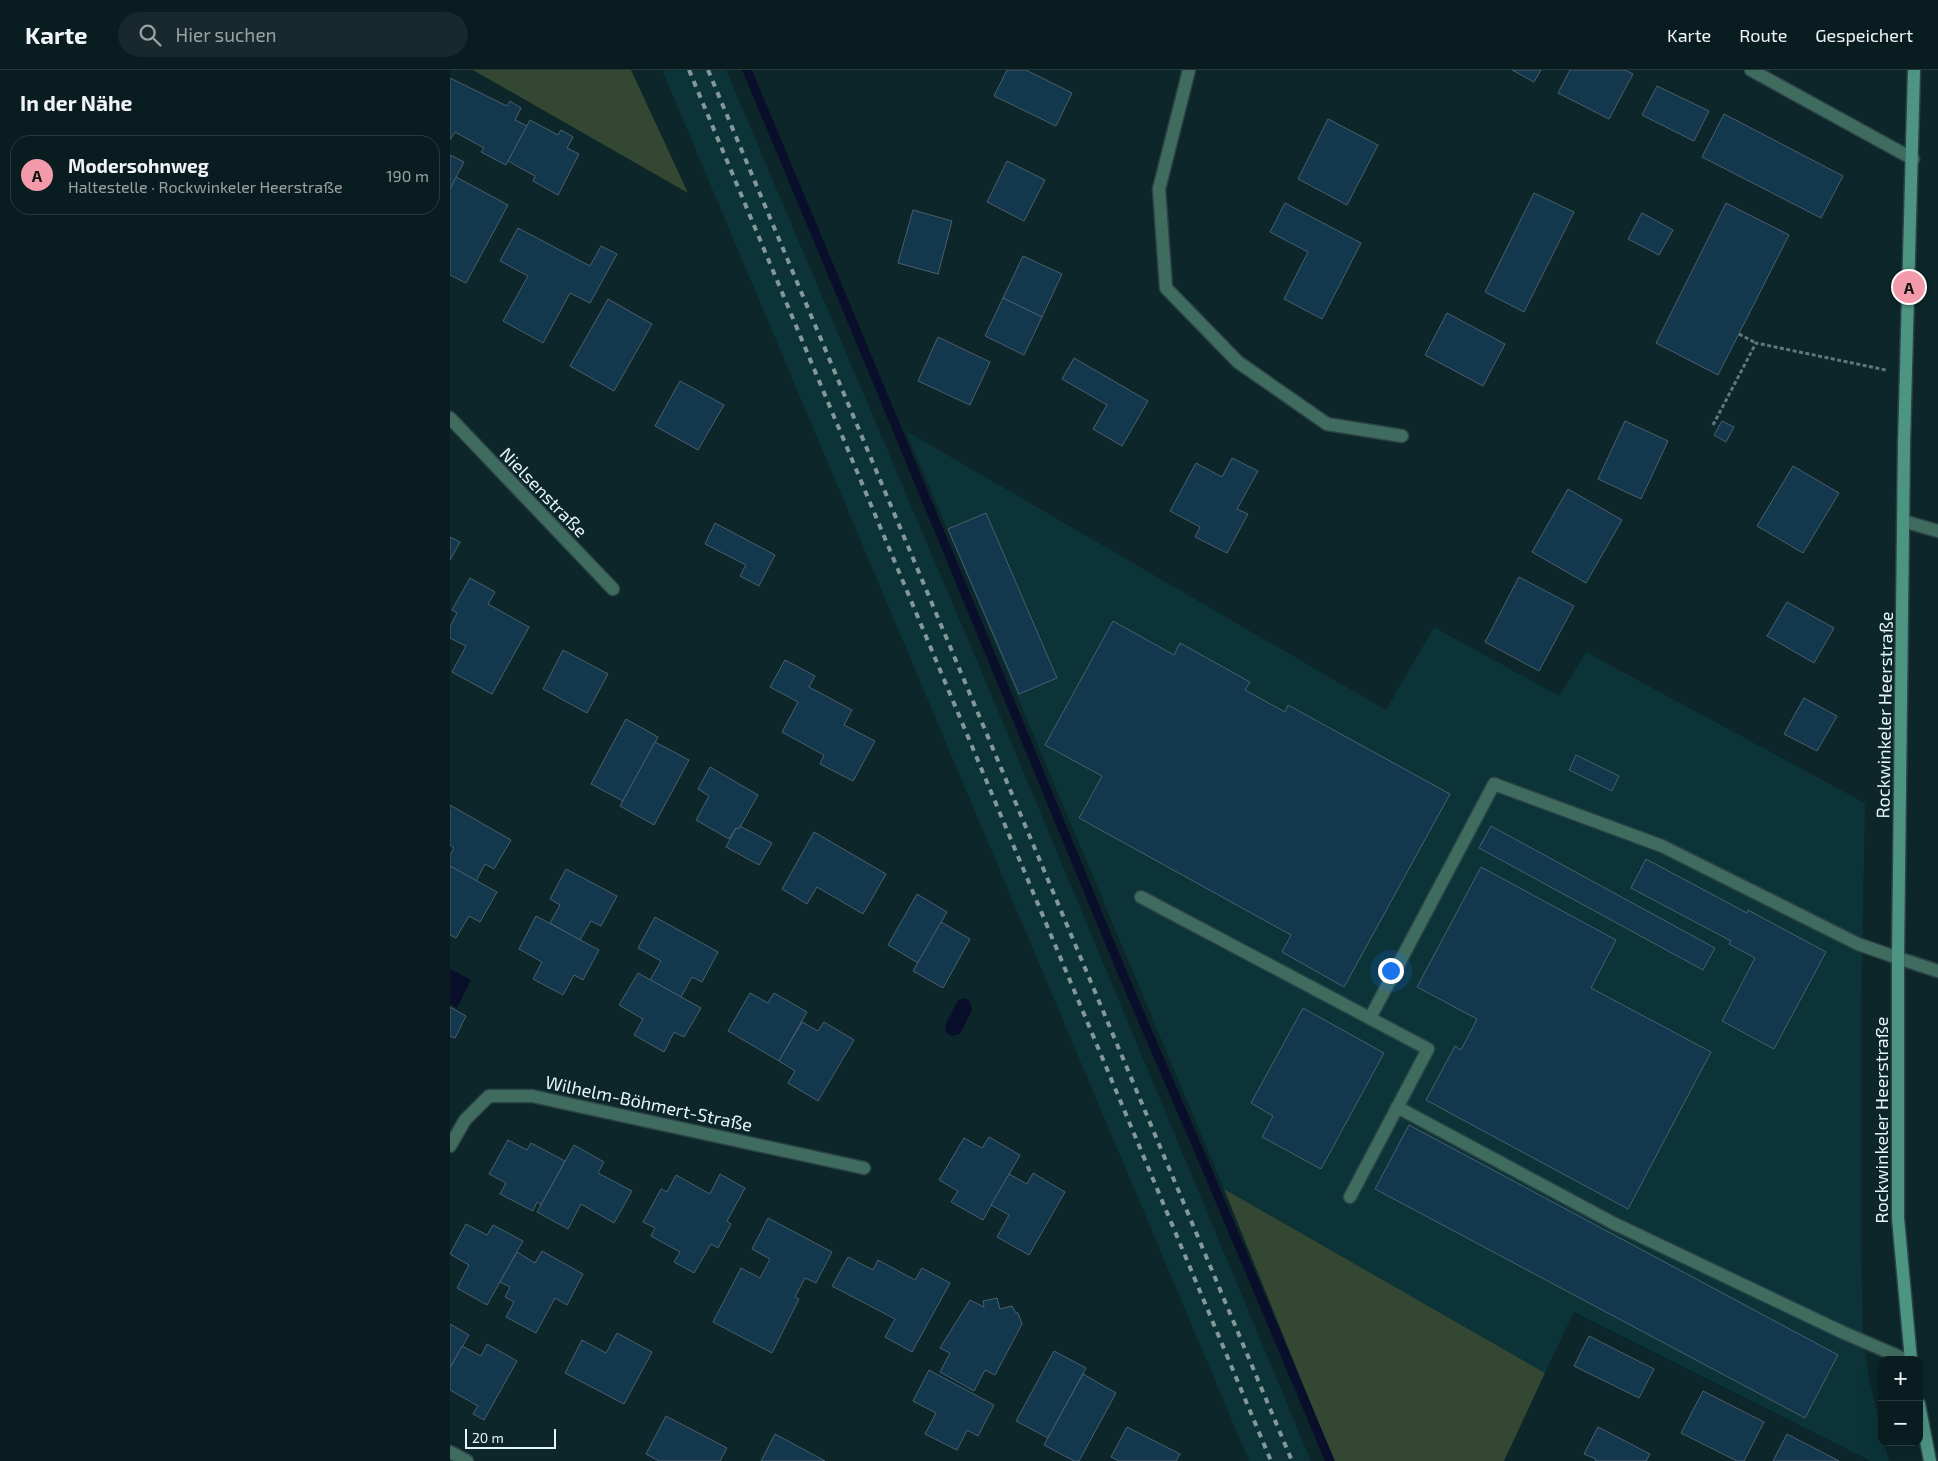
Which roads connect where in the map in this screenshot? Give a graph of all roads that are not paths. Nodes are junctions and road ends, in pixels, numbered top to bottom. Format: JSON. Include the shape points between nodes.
{"nodes":[{"id":1,"x":1190,"y":70,"type":"edge"},
{"id":2,"x":1751,"y":70,"type":"edge"},
{"id":3,"x":1914,"y":70,"type":"edge"},
{"id":4,"x":1913,"y":159,"type":"junction"},
{"id":5,"x":450,"y":418,"type":"edge"},
{"id":6,"x":1402,"y":436,"type":"dead end"},
{"id":7,"x":1903,"y":521,"type":"junction"},
{"id":8,"x":1938,"y":531,"type":"edge"},
{"id":9,"x":613,"y":589,"type":"dead end"},
{"id":10,"x":1141,"y":897,"type":"dead end"},
{"id":11,"x":1898,"y":958,"type":"junction"},
{"id":12,"x":1936,"y":970,"type":"edge"},
{"id":13,"x":1370,"y":1018,"type":"junction"},
{"id":14,"x":1397,"y":1107,"type":"junction"},
{"id":15,"x":450,"y":1146,"type":"edge"},
{"id":16,"x":864,"y":1168,"type":"dead end"},
{"id":17,"x":1350,"y":1197,"type":"dead end"},
{"id":18,"x":1898,"y":1356,"type":"edge"},
{"id":19,"x":1911,"y":1356,"type":"edge"},
{"id":20,"x":1923,"y":1425,"type":"edge"},
{"id":21,"x":450,"y":1452,"type":"edge"},
{"id":22,"x":467,"y":1461,"type":"edge"},
{"id":23,"x":1930,"y":1461,"type":"edge"}],
"edges":[{"from":1,"to":6,"type":"street","via":[[1159,189],[1166,288],[1238,362],[1327,424]]},
{"from":2,"to":4,"type":"street"},
{"from":3,"to":4,"type":"main road","name":"Rockwinkeler Heerstraße"},
{"from":4,"to":7,"type":"main road","name":"Rockwinkeler Heerstraße"},
{"from":5,"to":9,"type":"street","name":"Nielsenstraße"},
{"from":7,"to":8,"type":"street"},
{"from":7,"to":11,"type":"main road","name":"Rockwinkeler Heerstraße"},
{"from":10,"to":13,"type":"street"},
{"from":11,"to":12,"type":"street"},
{"from":11,"to":13,"type":"street","via":[[1858,944],[1662,846],[1494,784]]},
{"from":11,"to":19,"type":"main road","name":"Rockwinkeler Heerstraße","via":[[1898,1218]]},
{"from":13,"to":14,"type":"street","via":[[1428,1049]]},
{"from":14,"to":17,"type":"street"},
{"from":14,"to":18,"type":"street","via":[[1613,1223]]},
{"from":15,"to":16,"type":"street","name":"Wilhelm-Böhmert-Straße","via":[[464,1120],[489,1096],[532,1096]]},
{"from":20,"to":23,"type":"main road"},
{"from":21,"to":22,"type":"street"}]}
